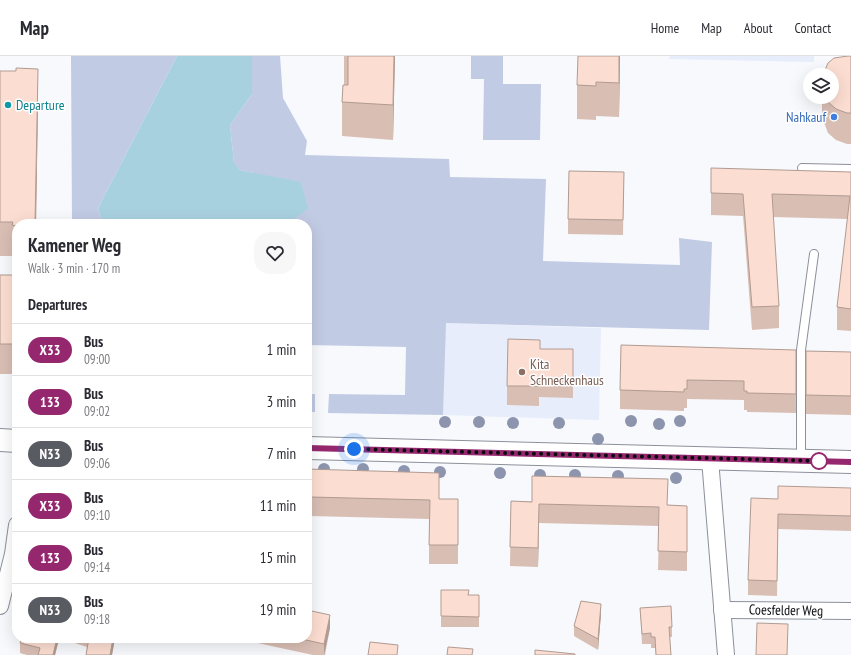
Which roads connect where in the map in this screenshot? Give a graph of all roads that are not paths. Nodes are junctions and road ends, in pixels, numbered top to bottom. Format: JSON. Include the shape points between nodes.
{"nodes":[{"id":1,"x":802,"y":168,"type":"dead end"},
{"id":2,"x":851,"y":169,"type":"edge"},
{"id":3,"x":814,"y":254,"type":"dead end"},
{"id":4,"x":0,"y":440,"type":"edge"},
{"id":5,"x":12,"y":440,"type":"edge"},
{"id":6,"x":312,"y":448,"type":"edge"},
{"id":7,"x":710,"y":459,"type":"junction"},
{"id":8,"x":801,"y":461,"type":"junction"},
{"id":9,"x":851,"y":462,"type":"edge"},
{"id":10,"x":12,"y":558,"type":"edge"},
{"id":11,"x":0,"y":606,"type":"edge"},
{"id":12,"x":722,"y":610,"type":"junction"},
{"id":13,"x":851,"y":611,"type":"edge"},
{"id":14,"x":726,"y":655,"type":"edge"}],
"edges":[{"from":1,"to":2,"type":"lane"},
{"from":3,"to":8,"type":"lane","via":[[801,350]]},
{"from":4,"to":5,"type":"main road"},
{"from":6,"to":7,"type":"main road"},
{"from":7,"to":8,"type":"main road"},
{"from":7,"to":12,"type":"street"},
{"from":8,"to":9,"type":"main road"},
{"from":10,"to":11,"type":"street"},
{"from":12,"to":13,"type":"street","name":"Coesfelder Weg"},
{"from":12,"to":14,"type":"street"}]}
